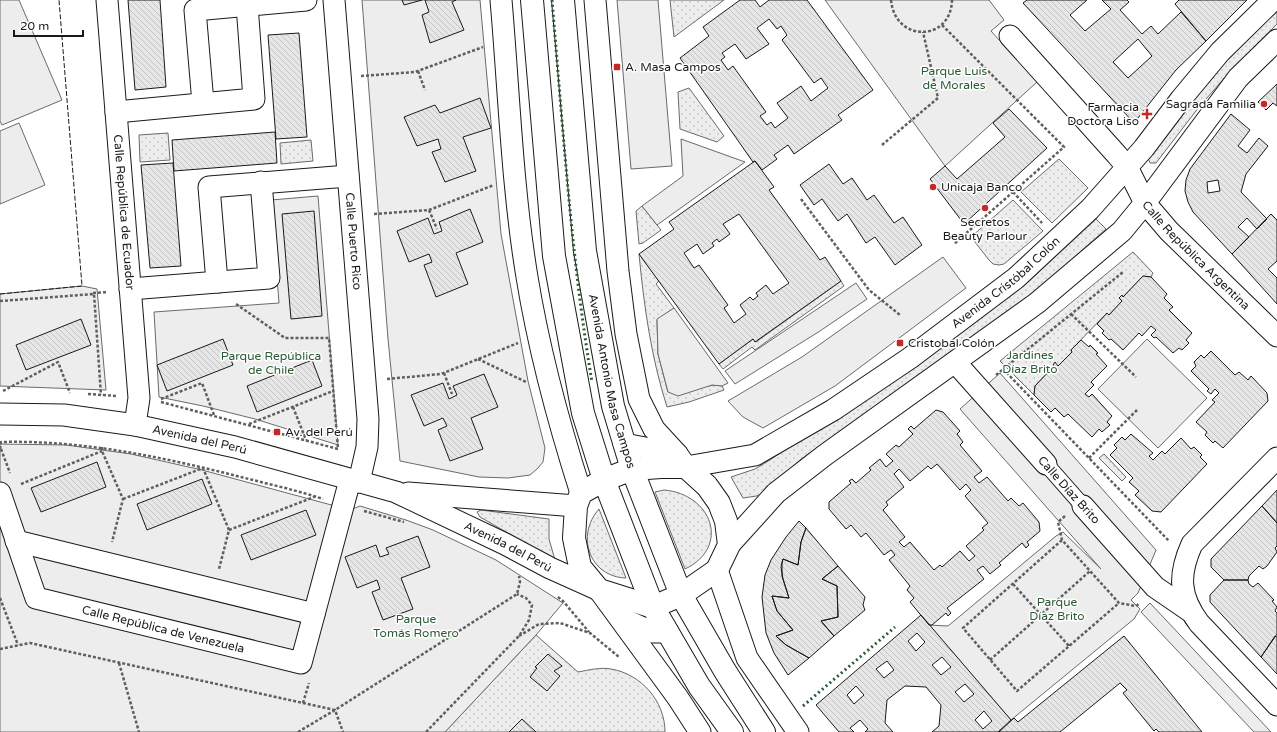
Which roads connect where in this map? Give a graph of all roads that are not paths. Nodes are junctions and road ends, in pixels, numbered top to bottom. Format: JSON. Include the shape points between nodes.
{"nodes":[{"id":1,"x":107,"y":0,"type":"edge"},
{"id":2,"x":306,"y":0,"type":"edge"},
{"id":3,"x":334,"y":0,"type":"edge"},
{"id":4,"x":501,"y":0,"type":"edge"},
{"id":5,"x":532,"y":0,"type":"edge"},
{"id":6,"x":563,"y":0,"type":"edge"},
{"id":7,"x":594,"y":0,"type":"edge"},
{"id":8,"x":1273,"y":0,"type":"edge"},
{"id":9,"x":246,"y":5,"type":"junction"},
{"id":10,"x":1010,"y":36,"type":"dead end"},
{"id":11,"x":1277,"y":40,"type":"edge"},
{"id":12,"x":203,"y":103,"type":"junction"},
{"id":13,"x":116,"y":112,"type":"junction"},
{"id":14,"x":1127,"y":167,"type":"junction"},
{"id":15,"x":348,"y":176,"type":"junction"},
{"id":16,"x":261,"y":182,"type":"junction"},
{"id":17,"x":1145,"y":203,"type":"junction"},
{"id":18,"x":217,"y":282,"type":"junction"},
{"id":19,"x":130,"y":289,"type":"junction"},
{"id":20,"x":1277,"y":336,"type":"edge"},
{"id":21,"x":955,"y":362,"type":"junction"},
{"id":22,"x":0,"y":414,"type":"edge"},
{"id":23,"x":135,"y":424,"type":"junction"},
{"id":24,"x":624,"y":444,"type":"junction"},
{"id":25,"x":1277,"y":458,"type":"edge"},
{"id":26,"x":681,"y":460,"type":"junction"},
{"id":27,"x":1046,"y":464,"type":"joint"},
{"id":28,"x":632,"y":469,"type":"junction"},
{"id":29,"x":604,"y":480,"type":"junction"},
{"id":30,"x":355,"y":481,"type":"junction"},
{"id":31,"x":9,"y":486,"type":"edge"},
{"id":32,"x":396,"y":492,"type":"junction"},
{"id":33,"x":579,"y":499,"type":"junction"},
{"id":34,"x":1083,"y":506,"type":"joint"},
{"id":35,"x":16,"y":541,"type":"junction"},
{"id":36,"x":729,"y":545,"type":"junction"},
{"id":37,"x":717,"y":570,"type":"junction"},
{"id":38,"x":599,"y":590,"type":"junction"},
{"id":39,"x":681,"y":595,"type":"junction"},
{"id":40,"x":654,"y":607,"type":"junction"},
{"id":41,"x":1190,"y":611,"type":"junction"},
{"id":42,"x":314,"y":614,"type":"junction"},
{"id":43,"x":621,"y":618,"type":"junction"},
{"id":44,"x":668,"y":632,"type":"junction"},
{"id":45,"x":1277,"y":705,"type":"edge"},
{"id":46,"x":700,"y":732,"type":"edge"},
{"id":47,"x":732,"y":732,"type":"edge"},
{"id":48,"x":764,"y":732,"type":"edge"},
{"id":49,"x":798,"y":732,"type":"edge"}],
"edges":[{"from":1,"to":13,"type":"street","name":"Calle República de Ecuador"},
{"from":2,"to":9,"type":"street"},
{"from":3,"to":15,"type":"street","name":"Calle Puerto Rico"},
{"from":4,"to":33,"type":"street","via":[[526,276],[551,394]]},
{"from":5,"to":29,"type":"highway","via":[[554,256],[583,414]]},
{"from":6,"to":24,"type":"highway","name":"Avenida Antonio Masa Campos","via":[[585,251],[613,406]]},
{"from":7,"to":26,"type":"street","name":"Avenida Antonio Masa Campos","via":[[626,334],[639,399],[654,429]]},
{"from":8,"to":14,"type":"street","name":"Avenida Cristóbal Colón","via":[[1220,52]]},
{"from":9,"to":12,"type":"street","via":[[195,10]]},
{"from":9,"to":12,"type":"street","via":[[254,99]]},
{"from":10,"to":14,"type":"street","name":"Calle República Argentina"},
{"from":11,"to":17,"type":"street","via":[[1238,78]]},
{"from":12,"to":13,"type":"street"},
{"from":13,"to":19,"type":"street","name":"Calle República de Ecuador"},
{"from":14,"to":17,"type":"street","name":"Calle República Argentina"},
{"from":14,"to":26,"type":"street","name":"Avenida Cristóbal Colón","via":[[1090,209],[1016,278],[910,358],[833,410],[755,455]]},
{"from":15,"to":16,"type":"street"},
{"from":15,"to":30,"type":"street","name":"Calle Puerto Rico","via":[[368,419],[367,447]]},
{"from":16,"to":18,"type":"street","via":[[209,187]]},
{"from":16,"to":18,"type":"street","via":[[269,278]]},
{"from":17,"to":20,"type":"street","name":"Calle República Argentina","via":[[1169,231]]},
{"from":17,"to":21,"type":"street","via":[[1122,231],[1038,303]]},
{"from":18,"to":19,"type":"street"},
{"from":19,"to":23,"type":"street","name":"Calle República de Ecuador","via":[[139,398]]},
{"from":21,"to":27,"type":"street","name":"Calle Díaz Brito"},
{"from":21,"to":36,"type":"street","via":[[776,493]]},
{"from":22,"to":23,"type":"street","name":"Avenida del Perú","via":[[64,415]]},
{"from":23,"to":30,"type":"street","name":"Avenida del Perú","via":[[235,447]]},
{"from":24,"to":26,"type":"street","name":"Avenida Cristóbal Colón"},
{"from":24,"to":28,"type":"highway","name":"Avenida Antonio Masa Campos"},
{"from":25,"to":41,"type":"street","name":"Calle Díaz Brito","via":[[1192,544],[1182,572],[1182,586]]},
{"from":26,"to":28,"type":"highway"},
{"from":26,"to":36,"type":"highway","via":[[720,502]]},
{"from":27,"to":34,"type":"street","name":"Calle Díaz Brito"},
{"from":28,"to":29,"type":"highway"},
{"from":28,"to":39,"type":"highway","name":"Avenida Antonio Masa Campos"},
{"from":29,"to":33,"type":"highway"},
{"from":29,"to":40,"type":"highway"},
{"from":30,"to":32,"type":"street","name":"Avenida del Perú"},
{"from":30,"to":42,"type":"street","name":"Calle República de Venezuela","via":[[343,505]]},
{"from":31,"to":35,"type":"street","name":"Calle República de Venezuela"},
{"from":32,"to":33,"type":"street","name":"Avenida del Perú"},
{"from":32,"to":38,"type":"street","name":"Avenida del Perú"},
{"from":33,"to":38,"type":"highway","via":[[574,538],[580,567]]},
{"from":34,"to":41,"type":"street","name":"Calle Díaz Brito","via":[[1155,587]]},
{"from":35,"to":42,"type":"street"},
{"from":35,"to":42,"type":"street","name":"Calle República de Venezuela","via":[[36,598],[59,604],[301,663]]},
{"from":36,"to":37,"type":"highway"},
{"from":37,"to":39,"type":"highway"},
{"from":37,"to":49,"type":"street","via":[[747,658]]},
{"from":38,"to":40,"type":"highway"},
{"from":38,"to":43,"type":"street"},
{"from":39,"to":40,"type":"highway"},
{"from":39,"to":48,"type":"highway","name":"Avenida Antonio Masa Campos","via":[[725,672]]},
{"from":40,"to":44,"type":"highway"},
{"from":41,"to":45,"type":"street","name":"Calle Díaz Brito"},
{"from":43,"to":44,"type":"street","via":[[652,632]]},
{"from":43,"to":46,"type":"street"},
{"from":44,"to":47,"type":"highway","via":[[699,686]]}]}
